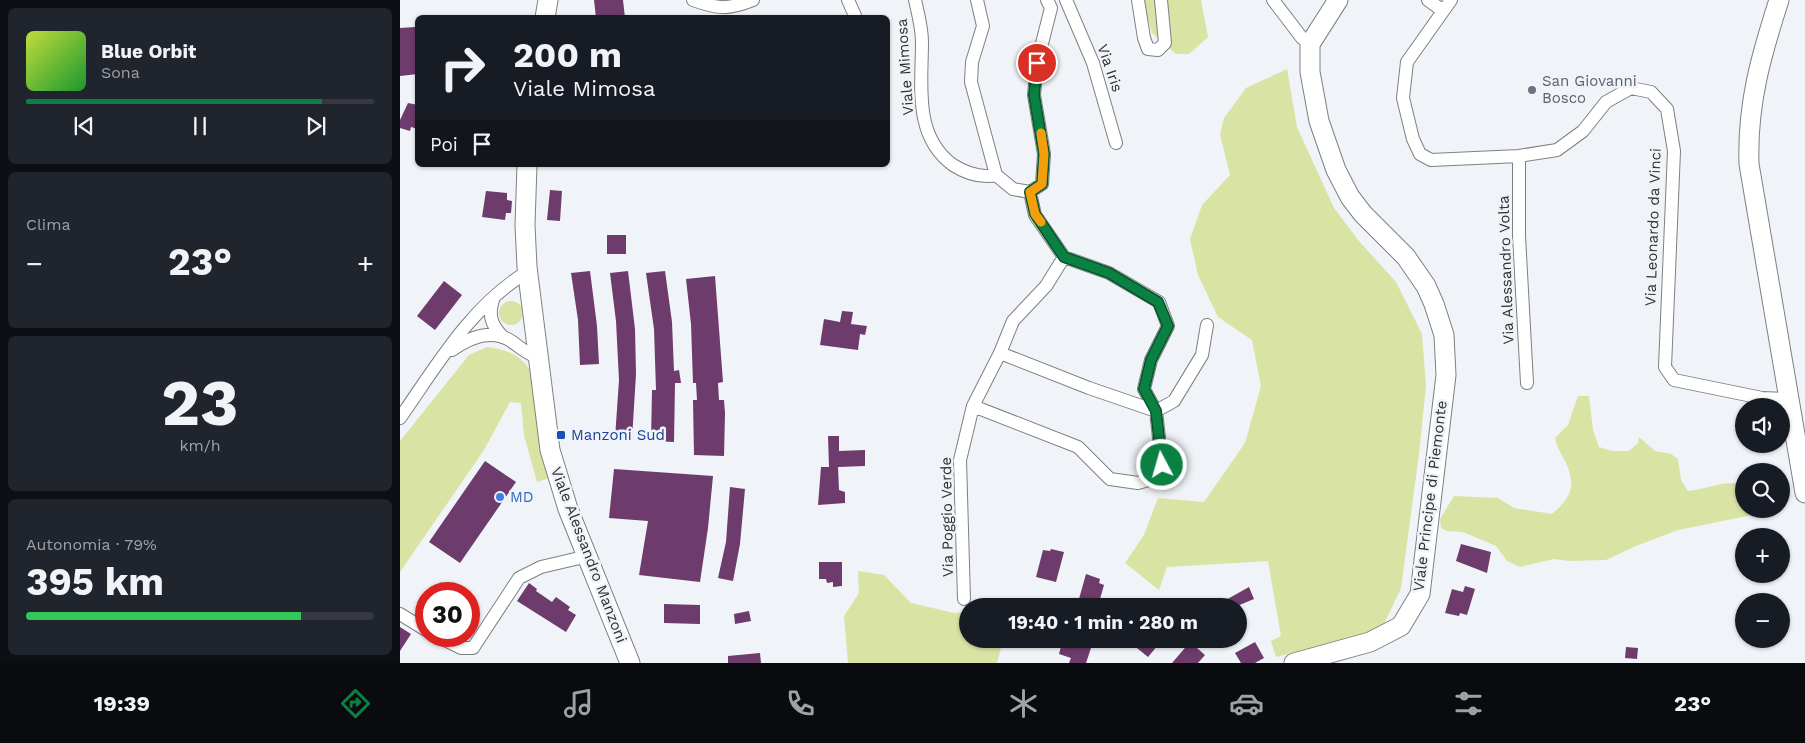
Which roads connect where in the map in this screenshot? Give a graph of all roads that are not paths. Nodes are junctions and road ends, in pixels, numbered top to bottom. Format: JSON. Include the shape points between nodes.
{"nodes":[{"id":1,"x":548,"y":0,"type":"edge"},
{"id":2,"x":693,"y":0,"type":"edge"},
{"id":3,"x":753,"y":0,"type":"edge"},
{"id":4,"x":848,"y":0,"type":"edge"},
{"id":5,"x":915,"y":0,"type":"edge"},
{"id":6,"x":977,"y":0,"type":"edge"},
{"id":7,"x":1138,"y":0,"type":"edge"},
{"id":8,"x":1161,"y":0,"type":"edge"},
{"id":9,"x":1274,"y":0,"type":"edge"},
{"id":10,"x":1338,"y":0,"type":"edge"},
{"id":11,"x":1428,"y":0,"type":"edge"},
{"id":12,"x":1451,"y":0,"type":"edge"},
{"id":13,"x":1779,"y":0,"type":"edge"},
{"id":14,"x":1067,"y":3,"type":"edge"},
{"id":15,"x":1049,"y":4,"type":"edge"},
{"id":16,"x":1442,"y":10,"type":"junction"},
{"id":17,"x":546,"y":15,"type":"edge"},
{"id":18,"x":855,"y":15,"type":"edge"},
{"id":19,"x":1310,"y":44,"type":"junction"},
{"id":20,"x":1116,"y":143,"type":"dead end"},
{"id":21,"x":1519,"y":156,"type":"junction"},
{"id":22,"x":527,"y":167,"type":"edge"},
{"id":23,"x":996,"y":175,"type":"junction"},
{"id":24,"x":1030,"y":192,"type":"junction"},
{"id":25,"x":1064,"y":257,"type":"junction"},
{"id":26,"x":527,"y":272,"type":"junction"},
{"id":27,"x":494,"y":297,"type":"junction"},
{"id":28,"x":1207,"y":325,"type":"dead end"},
{"id":29,"x":503,"y":336,"type":"junction"},
{"id":30,"x":1000,"y":353,"type":"junction"},
{"id":31,"x":443,"y":356,"type":"junction"},
{"id":32,"x":538,"y":358,"type":"junction"},
{"id":33,"x":1527,"y":383,"type":"dead end"},
{"id":34,"x":1762,"y":398,"type":"edge"},
{"id":35,"x":1789,"y":398,"type":"edge"},
{"id":36,"x":1790,"y":405,"type":"edge"},
{"id":37,"x":973,"y":406,"type":"junction"},
{"id":38,"x":1156,"y":411,"type":"junction"},
{"id":39,"x":400,"y":418,"type":"edge"},
{"id":40,"x":1805,"y":492,"type":"edge"},
{"id":41,"x":588,"y":556,"type":"junction"},
{"id":42,"x":964,"y":598,"type":"edge"},
{"id":43,"x":400,"y":614,"type":"edge"},
{"id":44,"x":415,"y":623,"type":"edge"},
{"id":45,"x":480,"y":637,"type":"edge"},
{"id":46,"x":459,"y":647,"type":"edge"},
{"id":47,"x":474,"y":647,"type":"edge"},
{"id":48,"x":630,"y":663,"type":"edge"},
{"id":49,"x":1294,"y":663,"type":"edge"}],
"edges":[{"from":1,"to":17,"type":"street"},
{"from":2,"to":3,"type":"street","via":[[732,8]]},
{"from":4,"to":18,"type":"street"},
{"from":5,"to":23,"type":"street","name":"Viale Mimosa","via":[[922,40],[922,106],[930,138],[940,155],[959,169],[982,178]]},
{"from":6,"to":23,"type":"street","via":[[983,26],[972,62],[971,82]]},
{"from":7,"to":8,"type":"street","via":[[1148,49],[1158,50],[1165,43]]},
{"from":9,"to":19,"type":"street"},
{"from":10,"to":19,"type":"street"},
{"from":11,"to":16,"type":"street"},
{"from":12,"to":16,"type":"street","name":"Via Leonardo da Vinci"},
{"from":13,"to":35,"type":"street","via":[[1753,90],[1748,142],[1752,187]]},
{"from":14,"to":15,"type":"street","name":"Via Iris"},
{"from":14,"to":20,"type":"street","name":"Via Iris","via":[[1094,63]]},
{"from":15,"to":24,"type":"street","via":[[1034,95],[1044,154],[1042,184]]},
{"from":16,"to":21,"type":"street","name":"Via Leonardo da Vinci","via":[[1406,62],[1403,98],[1420,154],[1430,160]]},
{"from":19,"to":49,"type":"street","name":"Viale Principe di Piemonte","via":[[1310,72],[1319,121],[1340,179],[1356,206],[1406,257],[1426,286],[1444,335],[1447,361],[1420,594],[1401,626],[1370,642]]},
{"from":21,"to":33,"type":"street","name":"Via Alessandro Volta","via":[[1519,236]]},
{"from":21,"to":34,"type":"street","name":"Via Leonardo da Vinci","via":[[1557,150],[1583,131],[1606,102],[1631,88],[1651,92],[1667,109],[1674,151],[1664,367],[1674,380]]},
{"from":22,"to":26,"type":"street","name":"Viale Alessandro Manzoni"},
{"from":23,"to":24,"type":"street","via":[[1013,188]]},
{"from":24,"to":25,"type":"street","via":[[1035,214]]},
{"from":25,"to":30,"type":"street","name":"Via Poggio Verde","via":[[1046,286],[1013,321]]},
{"from":25,"to":38,"type":"street","via":[[1109,273],[1158,302],[1168,326],[1151,360],[1144,389]]},
{"from":26,"to":27,"type":"street"},
{"from":26,"to":32,"type":"street","name":"Viale Alessandro Manzoni"},
{"from":27,"to":29,"type":"street","via":[[491,322]]},
{"from":27,"to":31,"type":"street","via":[[474,316]]},
{"from":28,"to":38,"type":"street","via":[[1202,355],[1174,401]]},
{"from":29,"to":31,"type":"street","via":[[475,337]]},
{"from":29,"to":32,"type":"street","via":[[528,355]]},
{"from":30,"to":37,"type":"street","name":"Via Poggio Verde"},
{"from":30,"to":38,"type":"street"},
{"from":31,"to":39,"type":"street"},
{"from":32,"to":41,"type":"street","name":"Viale Alessandro Manzoni","via":[[550,450],[568,509]]},
{"from":36,"to":40,"type":"street"},
{"from":37,"to":38,"type":"street","via":[[1078,447],[1110,479],[1138,483],[1156,478],[1162,465]]},
{"from":37,"to":42,"type":"street","name":"Via Poggio Verde","via":[[960,460]]},
{"from":41,"to":45,"type":"street","via":[[541,566],[519,578]]},
{"from":41,"to":48,"type":"street","name":"Viale Alessandro Manzoni"},
{"from":43,"to":44,"type":"street"},
{"from":46,"to":47,"type":"street"}]}
